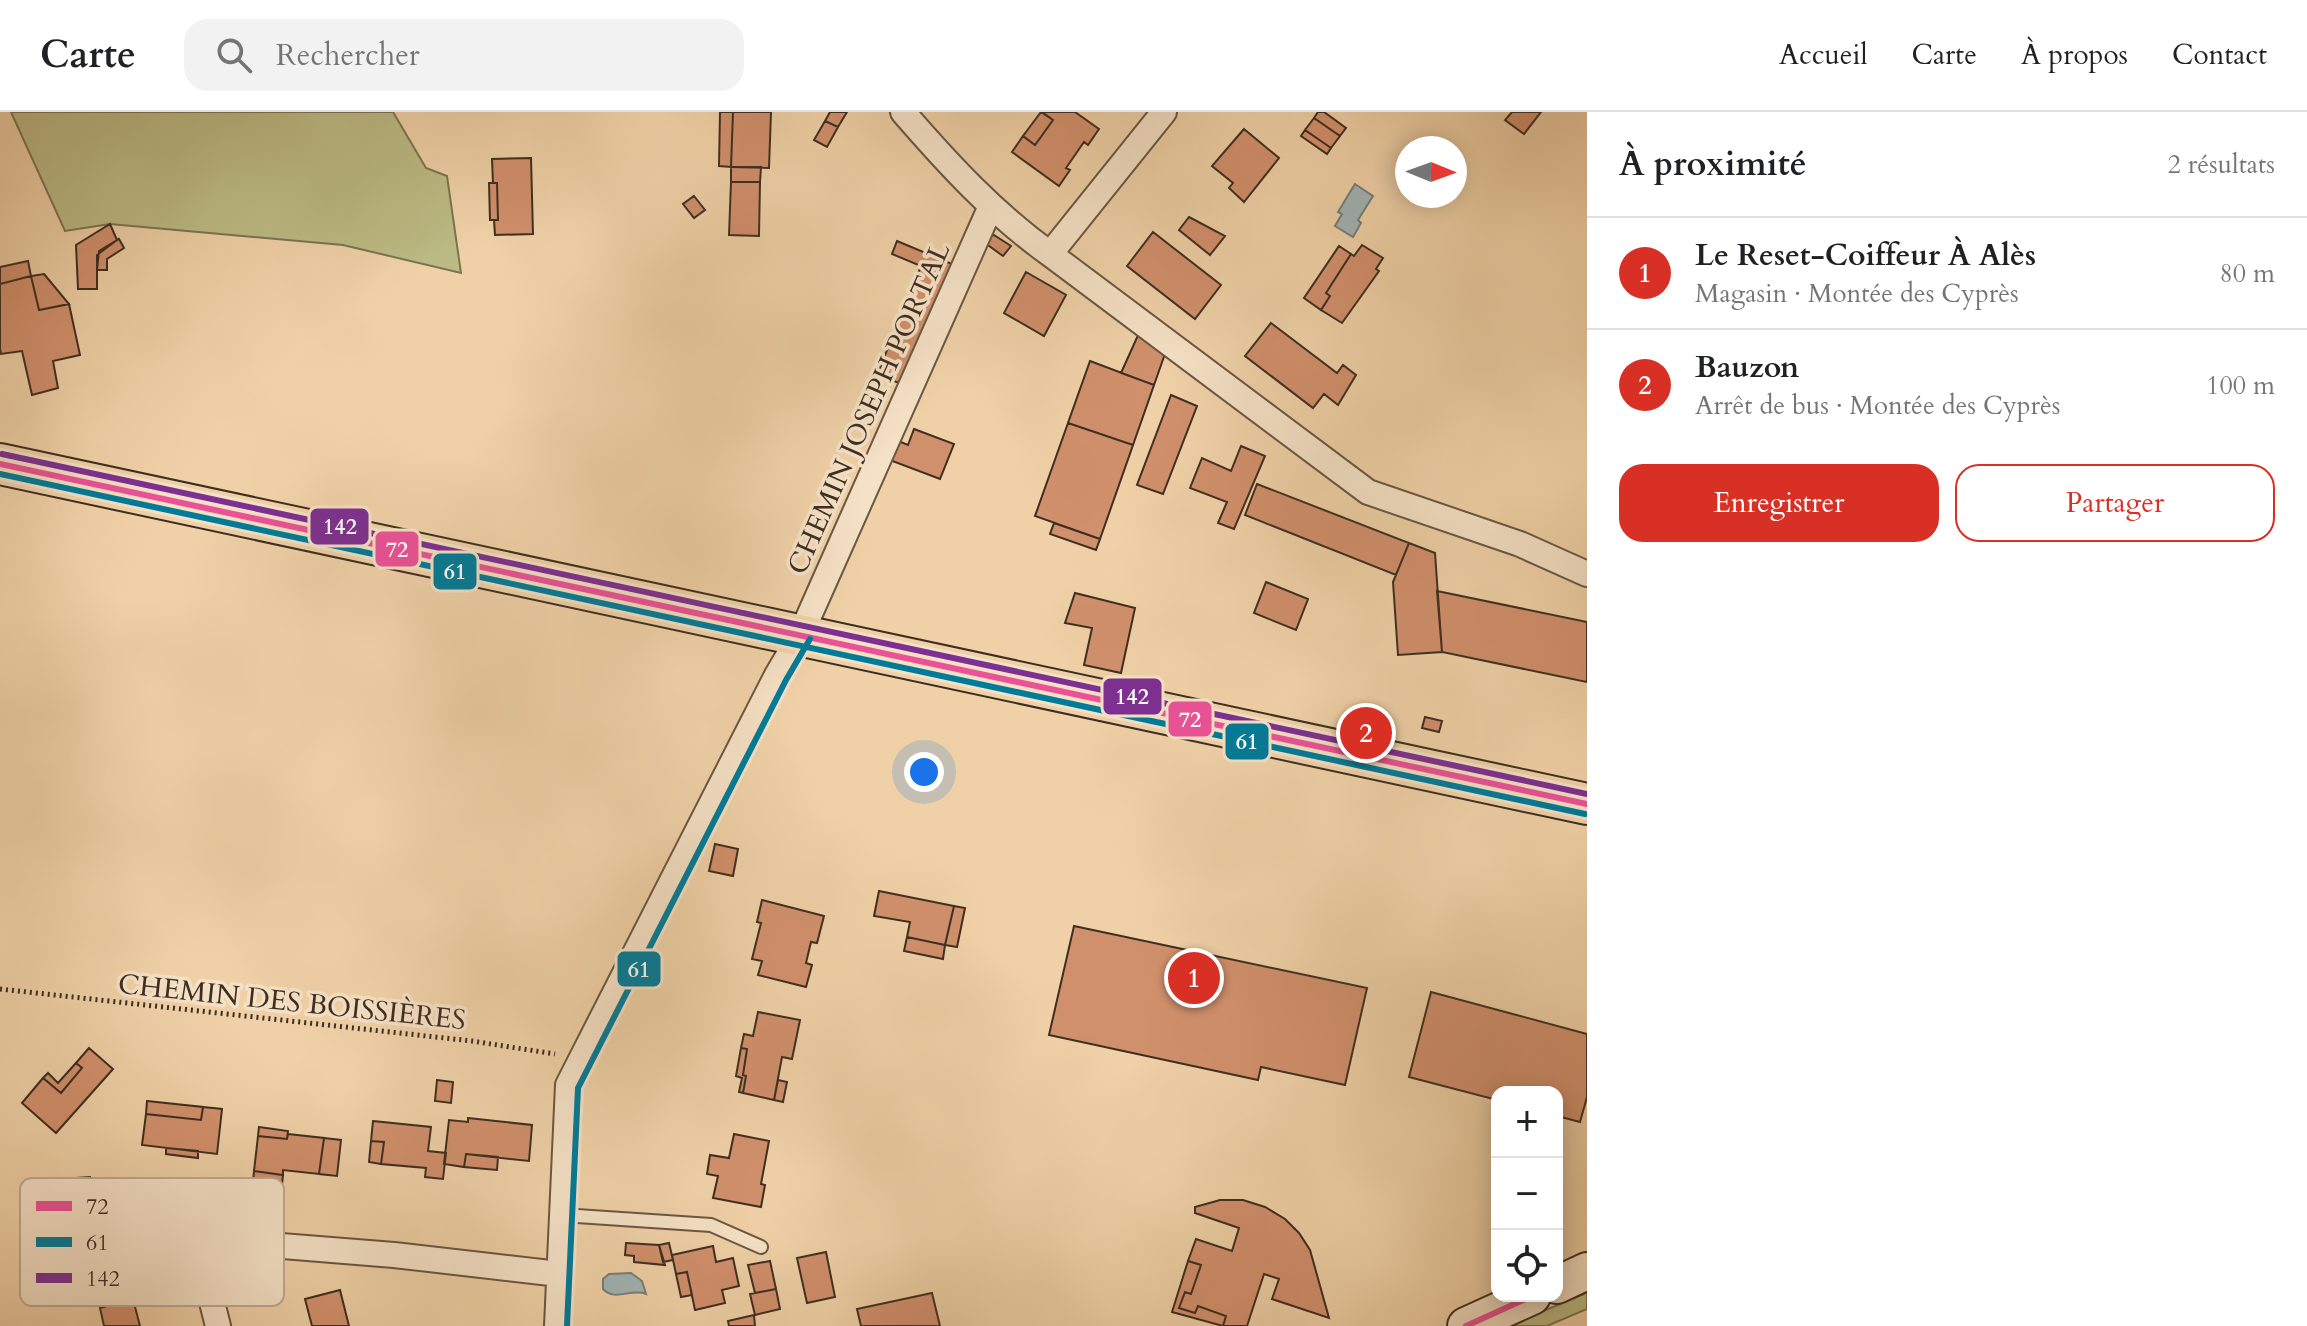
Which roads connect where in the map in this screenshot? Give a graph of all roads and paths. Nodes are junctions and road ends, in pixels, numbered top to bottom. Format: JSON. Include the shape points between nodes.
{"nodes":[{"id":1,"x":903,"y":112,"type":"edge"},
{"id":2,"x":1164,"y":112,"type":"edge"},
{"id":3,"x":991,"y":206,"type":"junction"},
{"id":4,"x":1050,"y":254,"type":"junction"},
{"id":5,"x":0,"y":464,"type":"edge"},
{"id":6,"x":1587,"y":574,"type":"edge"},
{"id":7,"x":801,"y":634,"type":"junction"},
{"id":8,"x":1587,"y":804,"type":"edge"},
{"id":9,"x":0,"y":989,"type":"edge"},
{"id":10,"x":580,"y":1059,"type":"junction"},
{"id":11,"x":562,"y":1215,"type":"junction"},
{"id":12,"x":284,"y":1246,"type":"edge"},
{"id":13,"x":761,"y":1247,"type":"dead end"},
{"id":14,"x":1587,"y":1271,"type":"edge"},
{"id":15,"x":559,"y":1274,"type":"junction"},
{"id":16,"x":1563,"y":1282,"type":"edge"},
{"id":17,"x":1519,"y":1302,"type":"edge"},
{"id":18,"x":213,"y":1306,"type":"edge"},
{"id":19,"x":218,"y":1326,"type":"edge"},
{"id":20,"x":557,"y":1326,"type":"edge"},
{"id":21,"x":1466,"y":1326,"type":"edge"}],
"edges":[{"from":1,"to":3,"type":"street"},
{"from":2,"to":4,"type":"street"},
{"from":3,"to":4,"type":"street"},
{"from":3,"to":7,"type":"street","name":"CHEMIN JOSEPH PORTAL"},
{"from":4,"to":6,"type":"street","via":[[1368,492],[1520,544]]},
{"from":5,"to":7,"type":"main road"},
{"from":7,"to":8,"type":"main road"},
{"from":7,"to":10,"type":"street","name":"CHEMIN JOSEPH PORTAL"},
{"from":9,"to":10,"type":"path","name":"CHEMIN DES BOISSIÈRES","via":[[472,1041]]},
{"from":10,"to":11,"type":"street","name":"CHEMIN JOSEPH PORTAL","via":[[568,1085]]},
{"from":11,"to":13,"type":"lane","via":[[711,1225]]},
{"from":11,"to":15,"type":"street","name":"CHEMIN JOSEPH PORTAL"},
{"from":12,"to":15,"type":"street"},
{"from":14,"to":16,"type":"street"},
{"from":15,"to":20,"type":"street","name":"CHEMIN JOSEPH PORTAL"},
{"from":17,"to":21,"type":"street"},
{"from":18,"to":19,"type":"street"}]}
